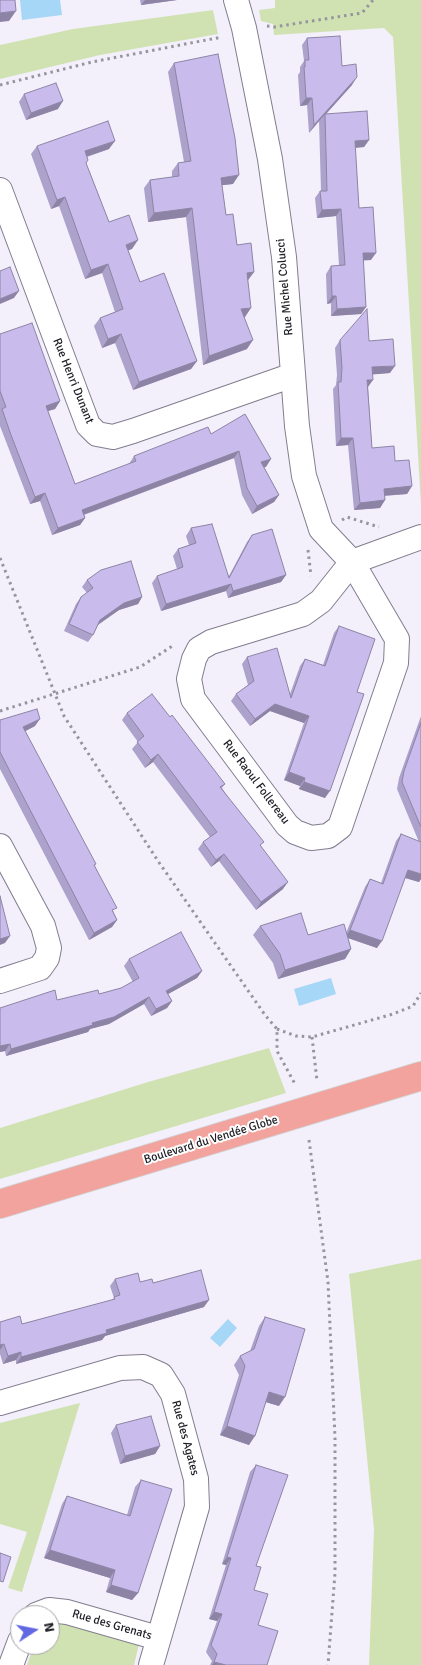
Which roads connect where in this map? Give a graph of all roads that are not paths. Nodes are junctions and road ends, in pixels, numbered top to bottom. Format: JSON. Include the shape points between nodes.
{"nodes":[{"id":1,"x":236,"y":0,"type":"edge"},
{"id":2,"x":0,"y":190,"type":"edge"},
{"id":3,"x":293,"y":375,"type":"junction"},
{"id":4,"x":421,"y":536,"type":"edge"},
{"id":5,"x":352,"y":562,"type":"junction"},
{"id":6,"x":0,"y":846,"type":"edge"},
{"id":7,"x":0,"y":981,"type":"edge"},
{"id":8,"x":421,"y":1076,"type":"edge"},
{"id":9,"x":0,"y":1204,"type":"edge"},
{"id":10,"x":0,"y":1403,"type":"edge"},
{"id":11,"x":60,"y":1611,"type":"edge"},
{"id":12,"x":158,"y":1638,"type":"junction"},
{"id":13,"x":151,"y":1665,"type":"edge"}],
"edges":[{"from":1,"to":3,"type":"street","name":"Rue Michel Colucci","via":[[270,159],[284,256]]},
{"from":2,"to":3,"type":"street","name":"Rue Henri Dunant","via":[[88,425],[97,434],[113,437],[133,431]]},
{"from":3,"to":5,"type":"street","name":"Rue Michel Colucci","via":[[304,476],[317,521]]},
{"from":4,"to":5,"type":"street"},
{"from":5,"to":5,"type":"street","name":"Rue Raoul Follereau","via":[[322,601],[303,614],[199,649],[189,679],[193,698],[286,825],[311,838],[328,836],[340,827],[396,662],[397,639]]},
{"from":6,"to":7,"type":"street","via":[[43,926],[49,948],[40,968]]},
{"from":8,"to":9,"type":"main road","name":"Boulevard du Vendée Globe"},
{"from":10,"to":12,"type":"street","name":"Rue des Agates","via":[[120,1368],[143,1367],[162,1375],[173,1394],[196,1479],[198,1507]]},
{"from":11,"to":12,"type":"street","name":"Rue des Grenats"},
{"from":12,"to":13,"type":"street","name":"Rue des Agates"}]}
